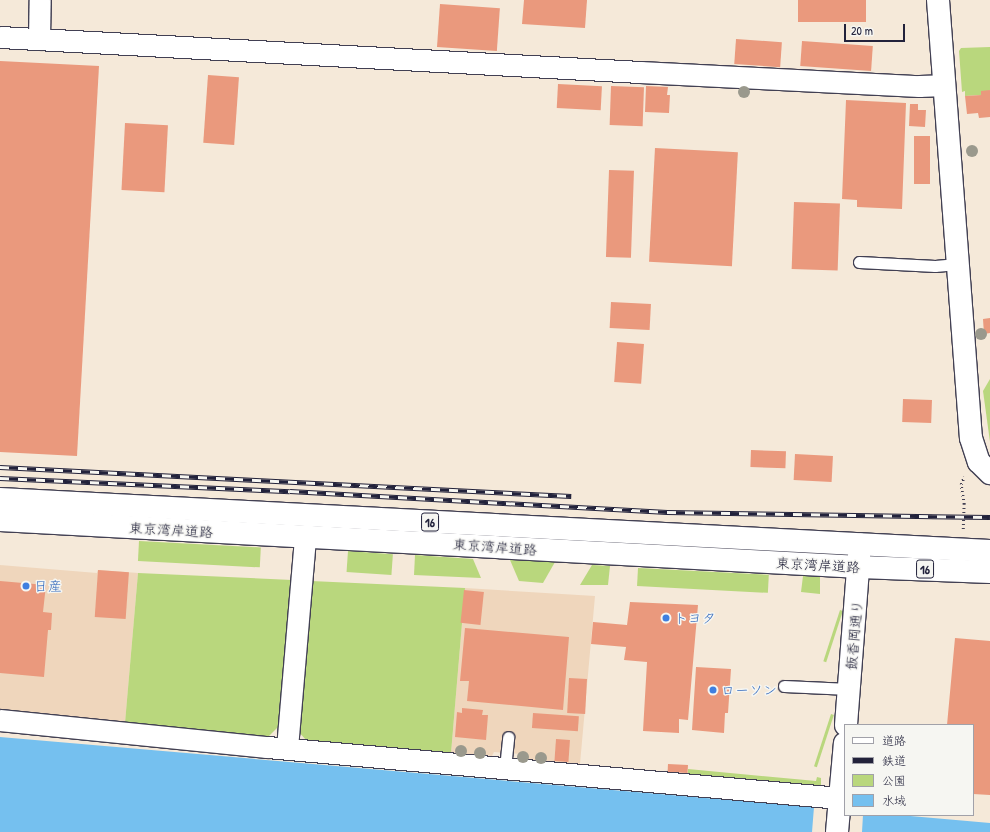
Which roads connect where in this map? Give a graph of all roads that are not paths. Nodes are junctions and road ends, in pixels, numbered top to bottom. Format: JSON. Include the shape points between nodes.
{"nodes":[{"id":1,"x":40,"y":0,"type":"edge"},
{"id":2,"x":938,"y":0,"type":"edge"},
{"id":3,"x":0,"y":37,"type":"edge"},
{"id":4,"x":39,"y":39,"type":"junction"},
{"id":5,"x":944,"y":85,"type":"junction"},
{"id":6,"x":859,"y":262,"type":"dead end"},
{"id":7,"x":958,"y":264,"type":"junction"},
{"id":8,"x":990,"y":472,"type":"edge"},
{"id":9,"x":0,"y":499,"type":"edge"},
{"id":10,"x":0,"y":520,"type":"edge"},
{"id":11,"x":305,"y":538,"type":"junction"},
{"id":12,"x":860,"y":545,"type":"junction"},
{"id":13,"x":990,"y":551,"type":"edge"},
{"id":14,"x":860,"y":567,"type":"junction"},
{"id":15,"x":990,"y":572,"type":"edge"},
{"id":16,"x":784,"y":686,"type":"dead end"},
{"id":17,"x":849,"y":689,"type":"junction"},
{"id":18,"x":0,"y":720,"type":"edge"},
{"id":19,"x":846,"y":724,"type":"edge"},
{"id":20,"x":508,"y":737,"type":"dead end"},
{"id":21,"x":287,"y":748,"type":"junction"},
{"id":22,"x":844,"y":755,"type":"edge"},
{"id":23,"x":505,"y":768,"type":"junction"},
{"id":24,"x":840,"y":804,"type":"junction"},
{"id":25,"x":837,"y":832,"type":"edge"}],
"edges":[{"from":1,"to":4,"type":"street"},
{"from":2,"to":5,"type":"main road"},
{"from":3,"to":4,"type":"street"},
{"from":4,"to":5,"type":"street","via":[[647,73],[919,86]]},
{"from":5,"to":7,"type":"main road"},
{"from":6,"to":7,"type":"lane","via":[[935,266]]},
{"from":7,"to":8,"type":"main road","via":[[971,438],[979,462]]},
{"from":9,"to":12,"type":"main road","name":"東京湾岸道路","number":"16"},
{"from":10,"to":11,"type":"main road","name":"東京湾岸道路","number":"16"},
{"from":11,"to":14,"type":"main road","name":"東京湾岸道路","number":"16"},
{"from":11,"to":21,"type":"street"},
{"from":12,"to":13,"type":"main road","name":"東京湾岸道路","number":"16"},
{"from":12,"to":14,"type":"main road","name":"飯香岡通り"},
{"from":14,"to":15,"type":"main road","name":"東京湾岸道路","number":"16"},
{"from":14,"to":17,"type":"main road","name":"飯香岡通り"},
{"from":16,"to":17,"type":"lane"},
{"from":17,"to":19,"type":"main road","name":"飯香岡通り"},
{"from":18,"to":21,"type":"street"},
{"from":20,"to":23,"type":"lane"},
{"from":21,"to":23,"type":"street"},
{"from":22,"to":24,"type":"main road"},
{"from":23,"to":24,"type":"street"},
{"from":24,"to":25,"type":"main road"}]}
